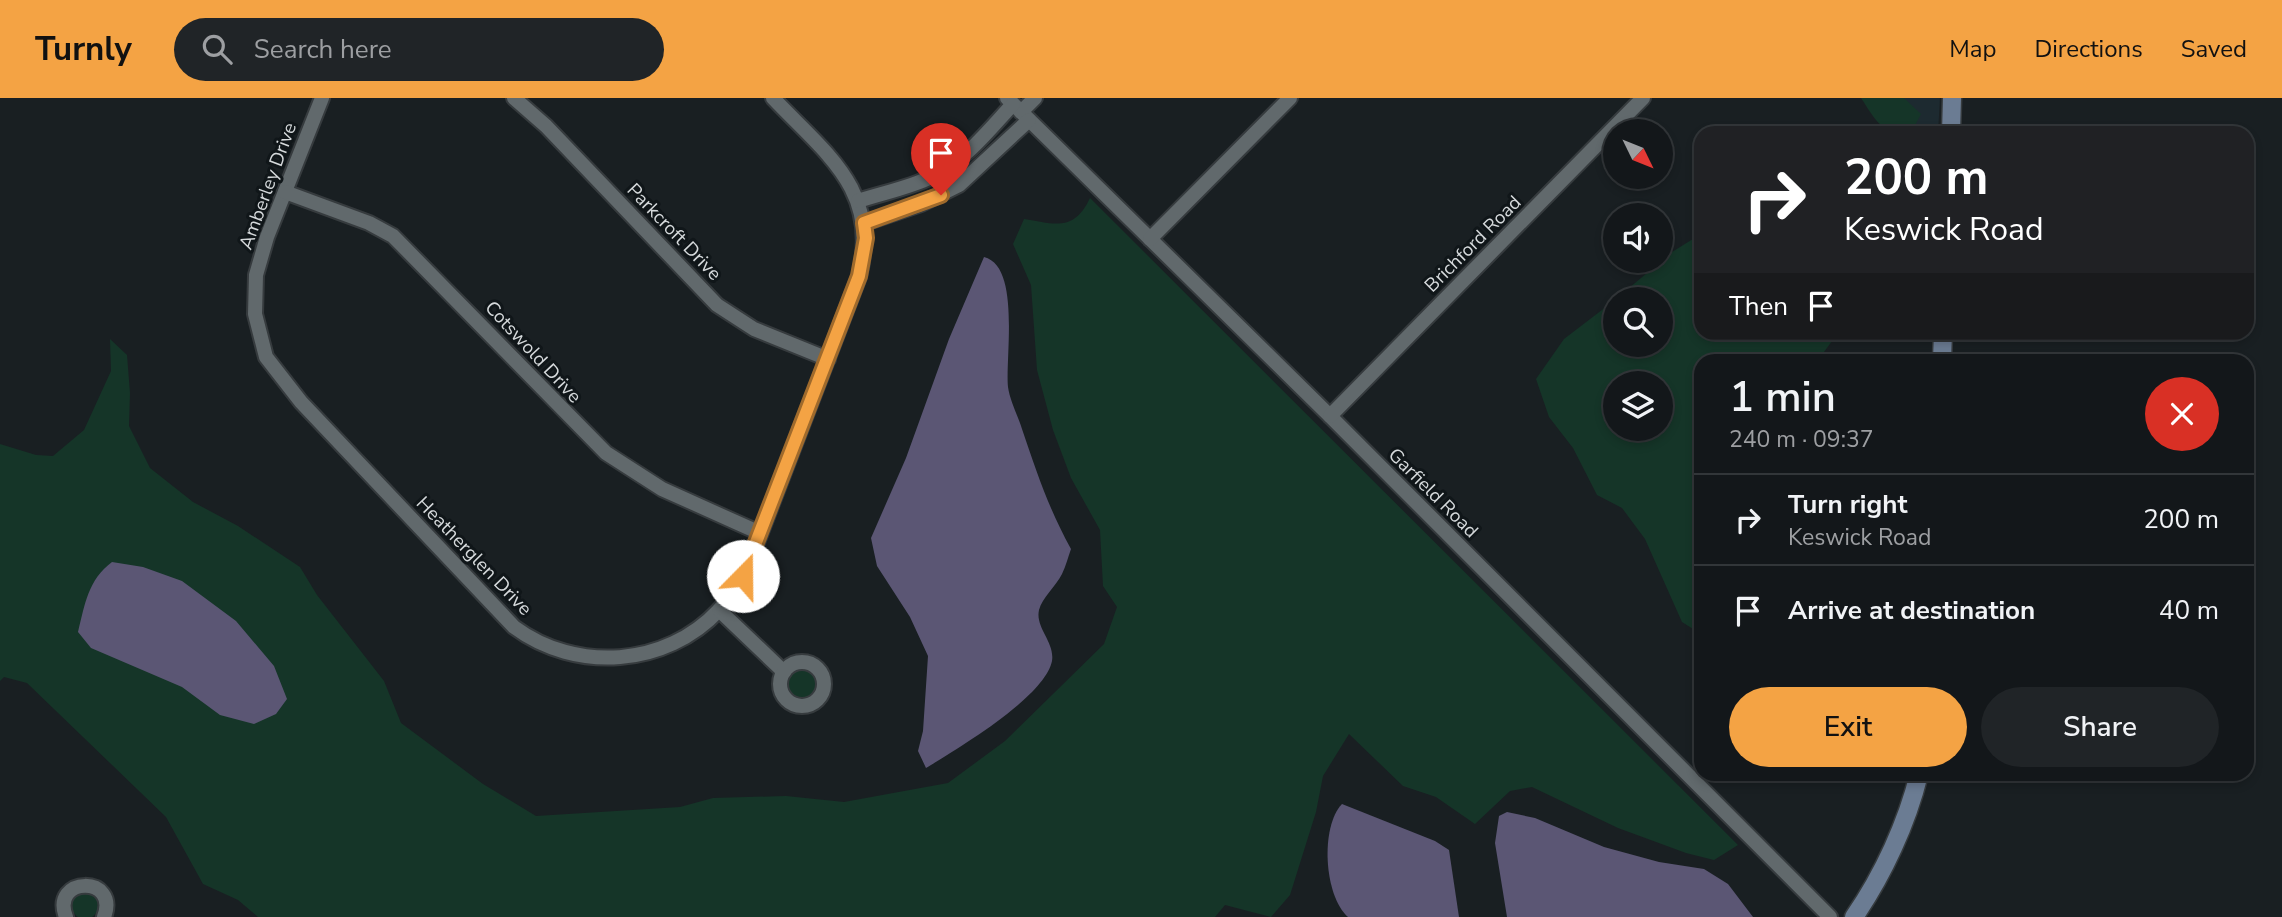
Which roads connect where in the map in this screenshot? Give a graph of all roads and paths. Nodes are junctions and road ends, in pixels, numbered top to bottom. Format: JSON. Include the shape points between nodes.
{"nodes":[{"id":1,"x":322,"y":98,"type":"edge"},
{"id":2,"x":514,"y":98,"type":"edge"},
{"id":3,"x":773,"y":98,"type":"edge"},
{"id":4,"x":1035,"y":98,"type":"edge"},
{"id":5,"x":1290,"y":98,"type":"edge"},
{"id":6,"x":1643,"y":98,"type":"edge"},
{"id":7,"x":1952,"y":98,"type":"edge"},
{"id":8,"x":1017,"y":109,"type":"edge"},
{"id":9,"x":1951,"y":126,"type":"edge"},
{"id":10,"x":285,"y":192,"type":"junction"},
{"id":11,"x":861,"y":211,"type":"junction"},
{"id":12,"x":1150,"y":239,"type":"junction"},
{"id":13,"x":259,"y":331,"type":"joint"},
{"id":14,"x":828,"y":359,"type":"junction"},
{"id":15,"x":1330,"y":416,"type":"junction"},
{"id":16,"x":760,"y":533,"type":"junction"},
{"id":17,"x":719,"y":610,"type":"junction"},
{"id":18,"x":784,"y":672,"type":"dead end"},
{"id":19,"x":1694,"y":781,"type":"edge"},
{"id":20,"x":1694,"y":781,"type":"edge"},
{"id":21,"x":1916,"y":781,"type":"edge"},
{"id":22,"x":66,"y":917,"type":"edge"},
{"id":23,"x":104,"y":917,"type":"edge"},
{"id":24,"x":1830,"y":917,"type":"edge"},
{"id":25,"x":1854,"y":917,"type":"edge"}],
"edges":[{"from":1,"to":10,"type":"street","name":"Amberley Drive"},
{"from":2,"to":14,"type":"street","name":"Parkcroft Drive","via":[[717,304],[754,330]]},
{"from":3,"to":11,"type":"street","via":[[843,173]]},
{"from":4,"to":8,"type":"street"},
{"from":5,"to":12,"type":"street"},
{"from":6,"to":15,"type":"street","name":"Brichford Road"},
{"from":7,"to":9,"type":"main road"},
{"from":8,"to":11,"type":"street","via":[[946,169]]},
{"from":8,"to":11,"type":"street","via":[[959,185],[921,204]]},
{"from":8,"to":12,"type":"street","name":"Garfield Road"},
{"from":10,"to":13,"type":"street","name":"Amberley Drive","via":[[256,275]]},
{"from":10,"to":16,"type":"street","name":"Cotswold Drive","via":[[393,236],[606,453],[662,489]]},
{"from":11,"to":14,"type":"street","name":"Heatherglen Drive","via":[[866,238],[859,276]]},
{"from":12,"to":15,"type":"street","name":"Garfield Road"},
{"from":13,"to":17,"type":"street","name":"Heatherglen Drive","via":[[273,369],[301,402],[529,638],[591,658],[631,656],[673,645]]},
{"from":14,"to":16,"type":"street","name":"Heatherglen Drive"},
{"from":15,"to":20,"type":"street","name":"Garfield Road"},
{"from":16,"to":17,"type":"street","name":"Heatherglen Drive","via":[[743,576]]},
{"from":17,"to":18,"type":"street"},
{"from":19,"to":24,"type":"street","name":"Garfield Road"},
{"from":21,"to":25,"type":"main road","via":[[1891,849]]},
{"from":22,"to":23,"type":"street","via":[[63,906],[68,893],[88,885],[105,897]]}]}
